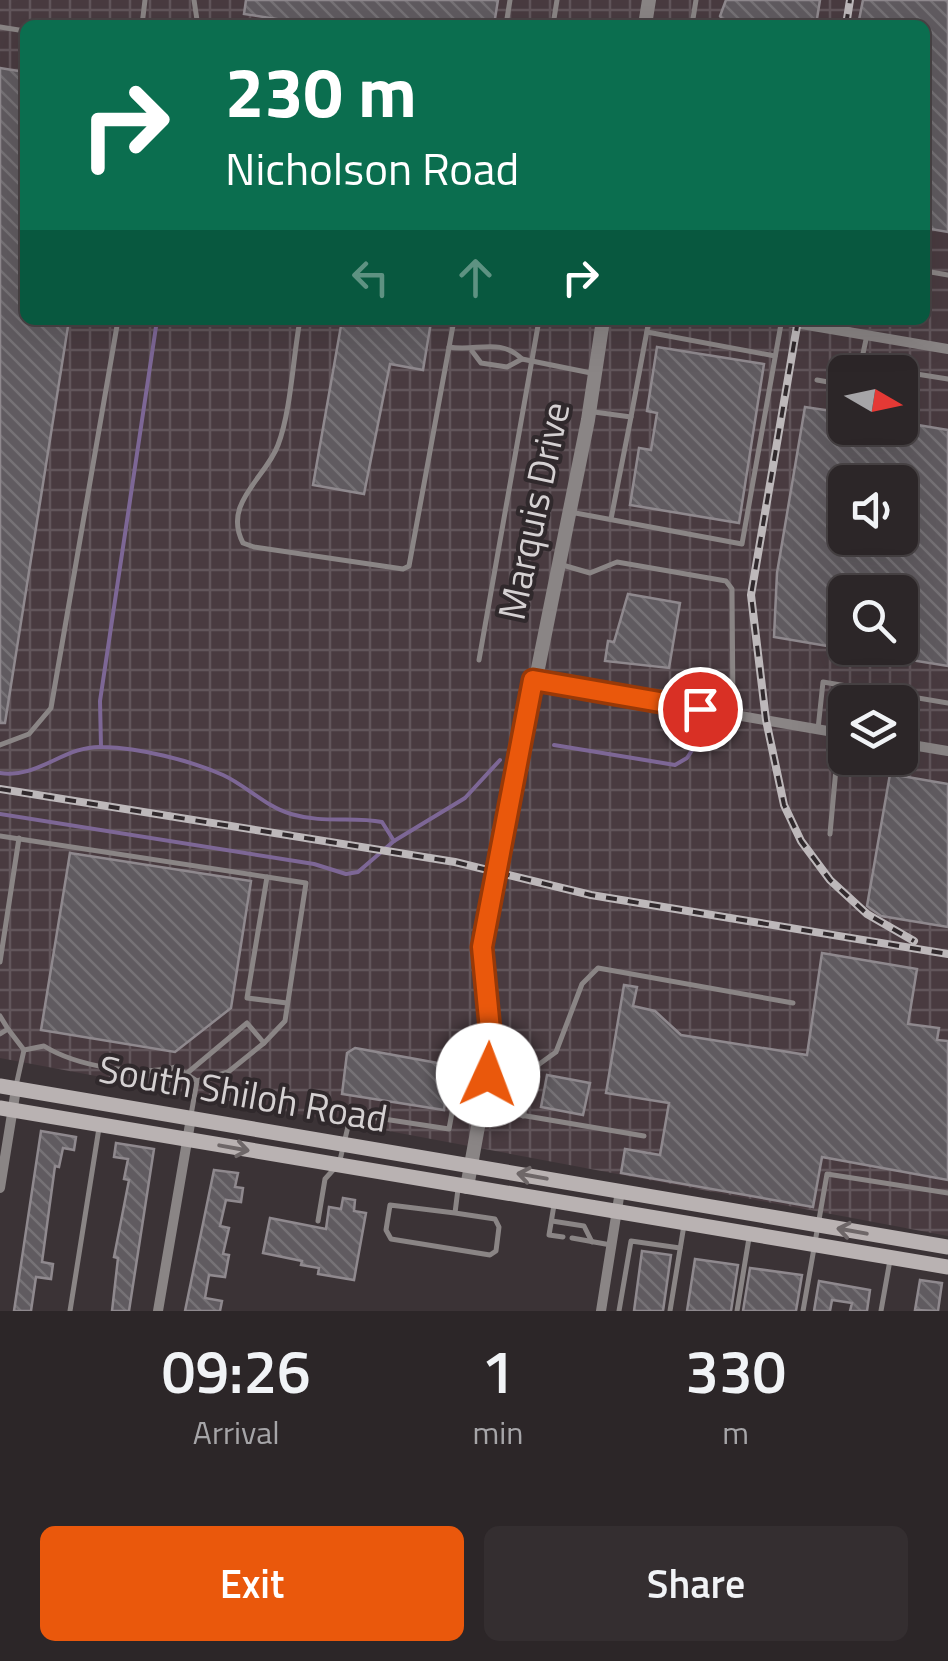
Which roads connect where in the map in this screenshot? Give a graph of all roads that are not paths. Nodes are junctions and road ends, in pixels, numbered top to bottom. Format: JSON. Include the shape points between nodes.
{"nodes":[{"id":1,"x":117,"y":325,"type":"edge"},
{"id":2,"x":299,"y":325,"type":"edge"},
{"id":3,"x":453,"y":325,"type":"edge"},
{"id":4,"x":537,"y":325,"type":"edge"},
{"id":5,"x":602,"y":325,"type":"edge"},
{"id":6,"x":648,"y":325,"type":"edge"},
{"id":7,"x":779,"y":325,"type":"edge"},
{"id":8,"x":824,"y":325,"type":"edge"},
{"id":9,"x":646,"y":332,"type":"junction"},
{"id":10,"x":867,"y":336,"type":"junction"},
{"id":11,"x":449,"y":347,"type":"junction"},
{"id":12,"x":948,"y":350,"type":"edge"},
{"id":13,"x":472,"y":351,"type":"junction"},
{"id":14,"x":863,"y":355,"type":"edge"},
{"id":15,"x":775,"y":356,"type":"junction"},
{"id":16,"x":522,"y":359,"type":"junction"},
{"id":17,"x":531,"y":361,"type":"junction"},
{"id":18,"x":594,"y":374,"type":"junction"},
{"id":19,"x":918,"y":376,"type":"edge"},
{"id":20,"x":948,"y":379,"type":"edge"},
{"id":21,"x":817,"y":380,"type":"dead end"},
{"id":22,"x":828,"y":382,"type":"edge"},
{"id":23,"x":589,"y":411,"type":"junction"},
{"id":24,"x":632,"y":418,"type":"junction"},
{"id":25,"x":568,"y":511,"type":"junction"},
{"id":26,"x":611,"y":520,"type":"junction"},
{"id":27,"x":556,"y":564,"type":"junction"},
{"id":28,"x":479,"y":660,"type":"dead end"},
{"id":29,"x":533,"y":680,"type":"junction"},
{"id":30,"x":948,"y":704,"type":"edge"},
{"id":31,"x":733,"y":714,"type":"junction"},
{"id":32,"x":818,"y":729,"type":"junction"},
{"id":33,"x":828,"y":731,"type":"edge"},
{"id":34,"x":0,"y":745,"type":"edge"},
{"id":35,"x":918,"y":746,"type":"edge"},
{"id":36,"x":948,"y":751,"type":"edge"},
{"id":37,"x":837,"y":775,"type":"edge"},
{"id":38,"x":830,"y":834,"type":"dead end"},
{"id":39,"x":0,"y":836,"type":"edge"},
{"id":40,"x":20,"y":838,"type":"junction"},
{"id":41,"x":268,"y":877,"type":"junction"},
{"id":42,"x":0,"y":962,"type":"edge"},
{"id":43,"x":793,"y":1003,"type":"dead end"},
{"id":44,"x":287,"y":1004,"type":"junction"},
{"id":45,"x":0,"y":1016,"type":"edge"},
{"id":46,"x":8,"y":1029,"type":"junction"},
{"id":47,"x":0,"y":1034,"type":"edge"},
{"id":48,"x":264,"y":1043,"type":"junction"},
{"id":49,"x":24,"y":1050,"type":"junction"},
{"id":50,"x":186,"y":1074,"type":"junction"},
{"id":51,"x":488,"y":1075,"type":"junction"},
{"id":52,"x":197,"y":1081,"type":"junction"},
{"id":53,"x":8,"y":1087,"type":"edge"},
{"id":54,"x":6,"y":1109,"type":"edge"},
{"id":55,"x":482,"y":1109,"type":"junction"},
{"id":56,"x":523,"y":1116,"type":"junction"},
{"id":57,"x":191,"y":1118,"type":"junction"},
{"id":58,"x":99,"y":1125,"type":"junction"},
{"id":59,"x":644,"y":1136,"type":"dead end"},
{"id":60,"x":187,"y":1140,"type":"junction"},
{"id":61,"x":346,"y":1144,"type":"junction"},
{"id":62,"x":338,"y":1165,"type":"junction"},
{"id":63,"x":470,"y":1166,"type":"junction"},
{"id":64,"x":463,"y":1186,"type":"junction"},
{"id":65,"x":0,"y":1188,"type":"edge"},
{"id":66,"x":620,"y":1190,"type":"junction"},
{"id":67,"x":948,"y":1193,"type":"edge"},
{"id":68,"x":554,"y":1202,"type":"junction"},
{"id":69,"x":616,"y":1212,"type":"junction"},
{"id":70,"x":455,"y":1213,"type":"junction"},
{"id":71,"x":552,"y":1220,"type":"junction"},
{"id":72,"x":318,"y":1222,"type":"dead end"},
{"id":73,"x":684,"y":1224,"type":"junction"},
{"id":74,"x":818,"y":1225,"type":"junction"},
{"id":75,"x":750,"y":1235,"type":"junction"},
{"id":76,"x":563,"y":1237,"type":"dead end"},
{"id":77,"x":572,"y":1238,"type":"dead end"},
{"id":78,"x":592,"y":1242,"type":"junction"},
{"id":79,"x":611,"y":1245,"type":"junction"},
{"id":80,"x":815,"y":1245,"type":"junction"},
{"id":81,"x":680,"y":1248,"type":"junction"},
{"id":82,"x":948,"y":1248,"type":"edge"},
{"id":83,"x":890,"y":1257,"type":"junction"},
{"id":84,"x":948,"y":1267,"type":"edge"},
{"id":85,"x":70,"y":1311,"type":"edge"},
{"id":86,"x":158,"y":1311,"type":"edge"},
{"id":87,"x":601,"y":1311,"type":"edge"},
{"id":88,"x":619,"y":1311,"type":"edge"},
{"id":89,"x":670,"y":1311,"type":"edge"},
{"id":90,"x":737,"y":1311,"type":"edge"},
{"id":91,"x":803,"y":1311,"type":"edge"},
{"id":92,"x":881,"y":1311,"type":"edge"}],
"edges":[{"from":1,"to":34,"type":"lane","via":[[52,708],[29,734]]},
{"from":2,"to":11,"type":"lane","via":[[278,446],[244,494],[238,534],[254,547],[403,570],[409,566]]},
{"from":3,"to":11,"type":"lane"},
{"from":4,"to":17,"type":"lane"},
{"from":5,"to":18,"type":"street","name":"Marquis Drive"},
{"from":6,"to":9,"type":"lane"},
{"from":7,"to":15,"type":"lane"},
{"from":8,"to":10,"type":"street"},
{"from":9,"to":15,"type":"lane"},
{"from":9,"to":24,"type":"lane"},
{"from":10,"to":12,"type":"street"},
{"from":10,"to":14,"type":"lane"},
{"from":11,"to":13,"type":"lane"},
{"from":13,"to":16,"type":"lane","via":[[485,344],[511,348]]},
{"from":13,"to":16,"type":"lane","via":[[481,363],[507,367]]},
{"from":15,"to":26,"type":"lane","via":[[742,544]]},
{"from":16,"to":17,"type":"lane"},
{"from":17,"to":18,"type":"lane"},
{"from":17,"to":28,"type":"lane"},
{"from":18,"to":23,"type":"street","name":"Marquis Drive"},
{"from":19,"to":20,"type":"lane"},
{"from":21,"to":22,"type":"lane"},
{"from":23,"to":24,"type":"lane"},
{"from":23,"to":25,"type":"street","name":"Marquis Drive"},
{"from":24,"to":26,"type":"lane"},
{"from":25,"to":26,"type":"lane"},
{"from":25,"to":27,"type":"street","name":"Marquis Drive"},
{"from":27,"to":29,"type":"street","name":"Marquis Drive"},
{"from":27,"to":31,"type":"lane","via":[[590,572],[617,562],[726,581],[732,589]]},
{"from":29,"to":31,"type":"street"},
{"from":29,"to":51,"type":"street","name":"Marquis Drive","via":[[482,947],[492,1050]]},
{"from":30,"to":32,"type":"lane","via":[[823,682]]},
{"from":31,"to":32,"type":"street"},
{"from":32,"to":33,"type":"street"},
{"from":35,"to":36,"type":"street"},
{"from":37,"to":38,"type":"lane"},
{"from":39,"to":40,"type":"lane"},
{"from":40,"to":41,"type":"lane"},
{"from":40,"to":42,"type":"lane"},
{"from":41,"to":44,"type":"lane","via":[[306,884]]},
{"from":41,"to":44,"type":"lane","via":[[248,998]]},
{"from":43,"to":56,"type":"lane","via":[[598,968],[582,984],[556,1052],[538,1066]]},
{"from":44,"to":48,"type":"lane","via":[[284,1021]]},
{"from":45,"to":46,"type":"lane"},
{"from":46,"to":47,"type":"lane"},
{"from":46,"to":49,"type":"lane"},
{"from":48,"to":50,"type":"lane","via":[[247,1023]]},
{"from":48,"to":52,"type":"lane","via":[[228,1072]]},
{"from":49,"to":50,"type":"lane","via":[[44,1046],[60,1056],[156,1072],[176,1066]]},
{"from":49,"to":53,"type":"lane"},
{"from":50,"to":52,"type":"lane"},
{"from":51,"to":55,"type":"street","name":"Marquis Drive"},
{"from":51,"to":61,"type":"lane","via":[[460,1069],[449,1128],[350,1114]]},
{"from":52,"to":57,"type":"lane"},
{"from":53,"to":54,"type":"street"},
{"from":53,"to":57,"type":"main road","name":"South Shiloh Road"},
{"from":54,"to":58,"type":"main road","name":"South Shiloh Road"},
{"from":54,"to":65,"type":"street"},
{"from":55,"to":56,"type":"lane"},
{"from":55,"to":63,"type":"street","name":"Marquis Drive"},
{"from":56,"to":59,"type":"lane"},
{"from":57,"to":60,"type":"street"},
{"from":57,"to":61,"type":"main road","name":"South Shiloh Road"},
{"from":58,"to":60,"type":"main road","name":"South Shiloh Road"},
{"from":58,"to":85,"type":"lane"},
{"from":60,"to":62,"type":"main road","name":"South Shiloh Road","one_way":true},
{"from":60,"to":86,"type":"street"},
{"from":61,"to":62,"type":"lane"},
{"from":61,"to":63,"type":"main road","name":"South Shiloh Road"},
{"from":62,"to":64,"type":"main road","name":"South Shiloh Road"},
{"from":62,"to":72,"type":"lane","via":[[325,1179]]},
{"from":63,"to":64,"type":"street","name":"Marquis Drive"},
{"from":66,"to":63,"type":"main road","name":"South Shiloh Road","one_way":true},
{"from":64,"to":68,"type":"main road","name":"South Shiloh Road"},
{"from":64,"to":70,"type":"lane"},
{"from":66,"to":69,"type":"street"},
{"from":66,"to":74,"type":"main road","name":"South Shiloh Road"},
{"from":67,"to":74,"type":"lane","via":[[827,1174]]},
{"from":68,"to":69,"type":"main road","name":"South Shiloh Road"},
{"from":68,"to":71,"type":"lane"},
{"from":69,"to":73,"type":"main road","name":"South Shiloh Road"},
{"from":69,"to":79,"type":"street"},
{"from":70,"to":70,"type":"lane","via":[[395,1203],[386,1230],[391,1239],[496,1251],[496,1219]]},
{"from":71,"to":76,"type":"lane","via":[[549,1235]]},
{"from":71,"to":78,"type":"lane","via":[[584,1226]]},
{"from":73,"to":75,"type":"main road","name":"South Shiloh Road"},
{"from":73,"to":81,"type":"lane"},
{"from":74,"to":80,"type":"lane"},
{"from":82,"to":74,"type":"main road","name":"South Shiloh Road","one_way":true},
{"from":75,"to":80,"type":"main road","name":"South Shiloh Road"},
{"from":75,"to":90,"type":"lane"},
{"from":77,"to":78,"type":"lane"},
{"from":78,"to":79,"type":"lane"},
{"from":79,"to":87,"type":"street"},
{"from":80,"to":83,"type":"main road","name":"South Shiloh Road"},
{"from":80,"to":91,"type":"lane"},
{"from":81,"to":88,"type":"lane","via":[[631,1241]]},
{"from":81,"to":89,"type":"lane"},
{"from":83,"to":84,"type":"main road","name":"South Shiloh Road"},
{"from":83,"to":92,"type":"lane"}]}
